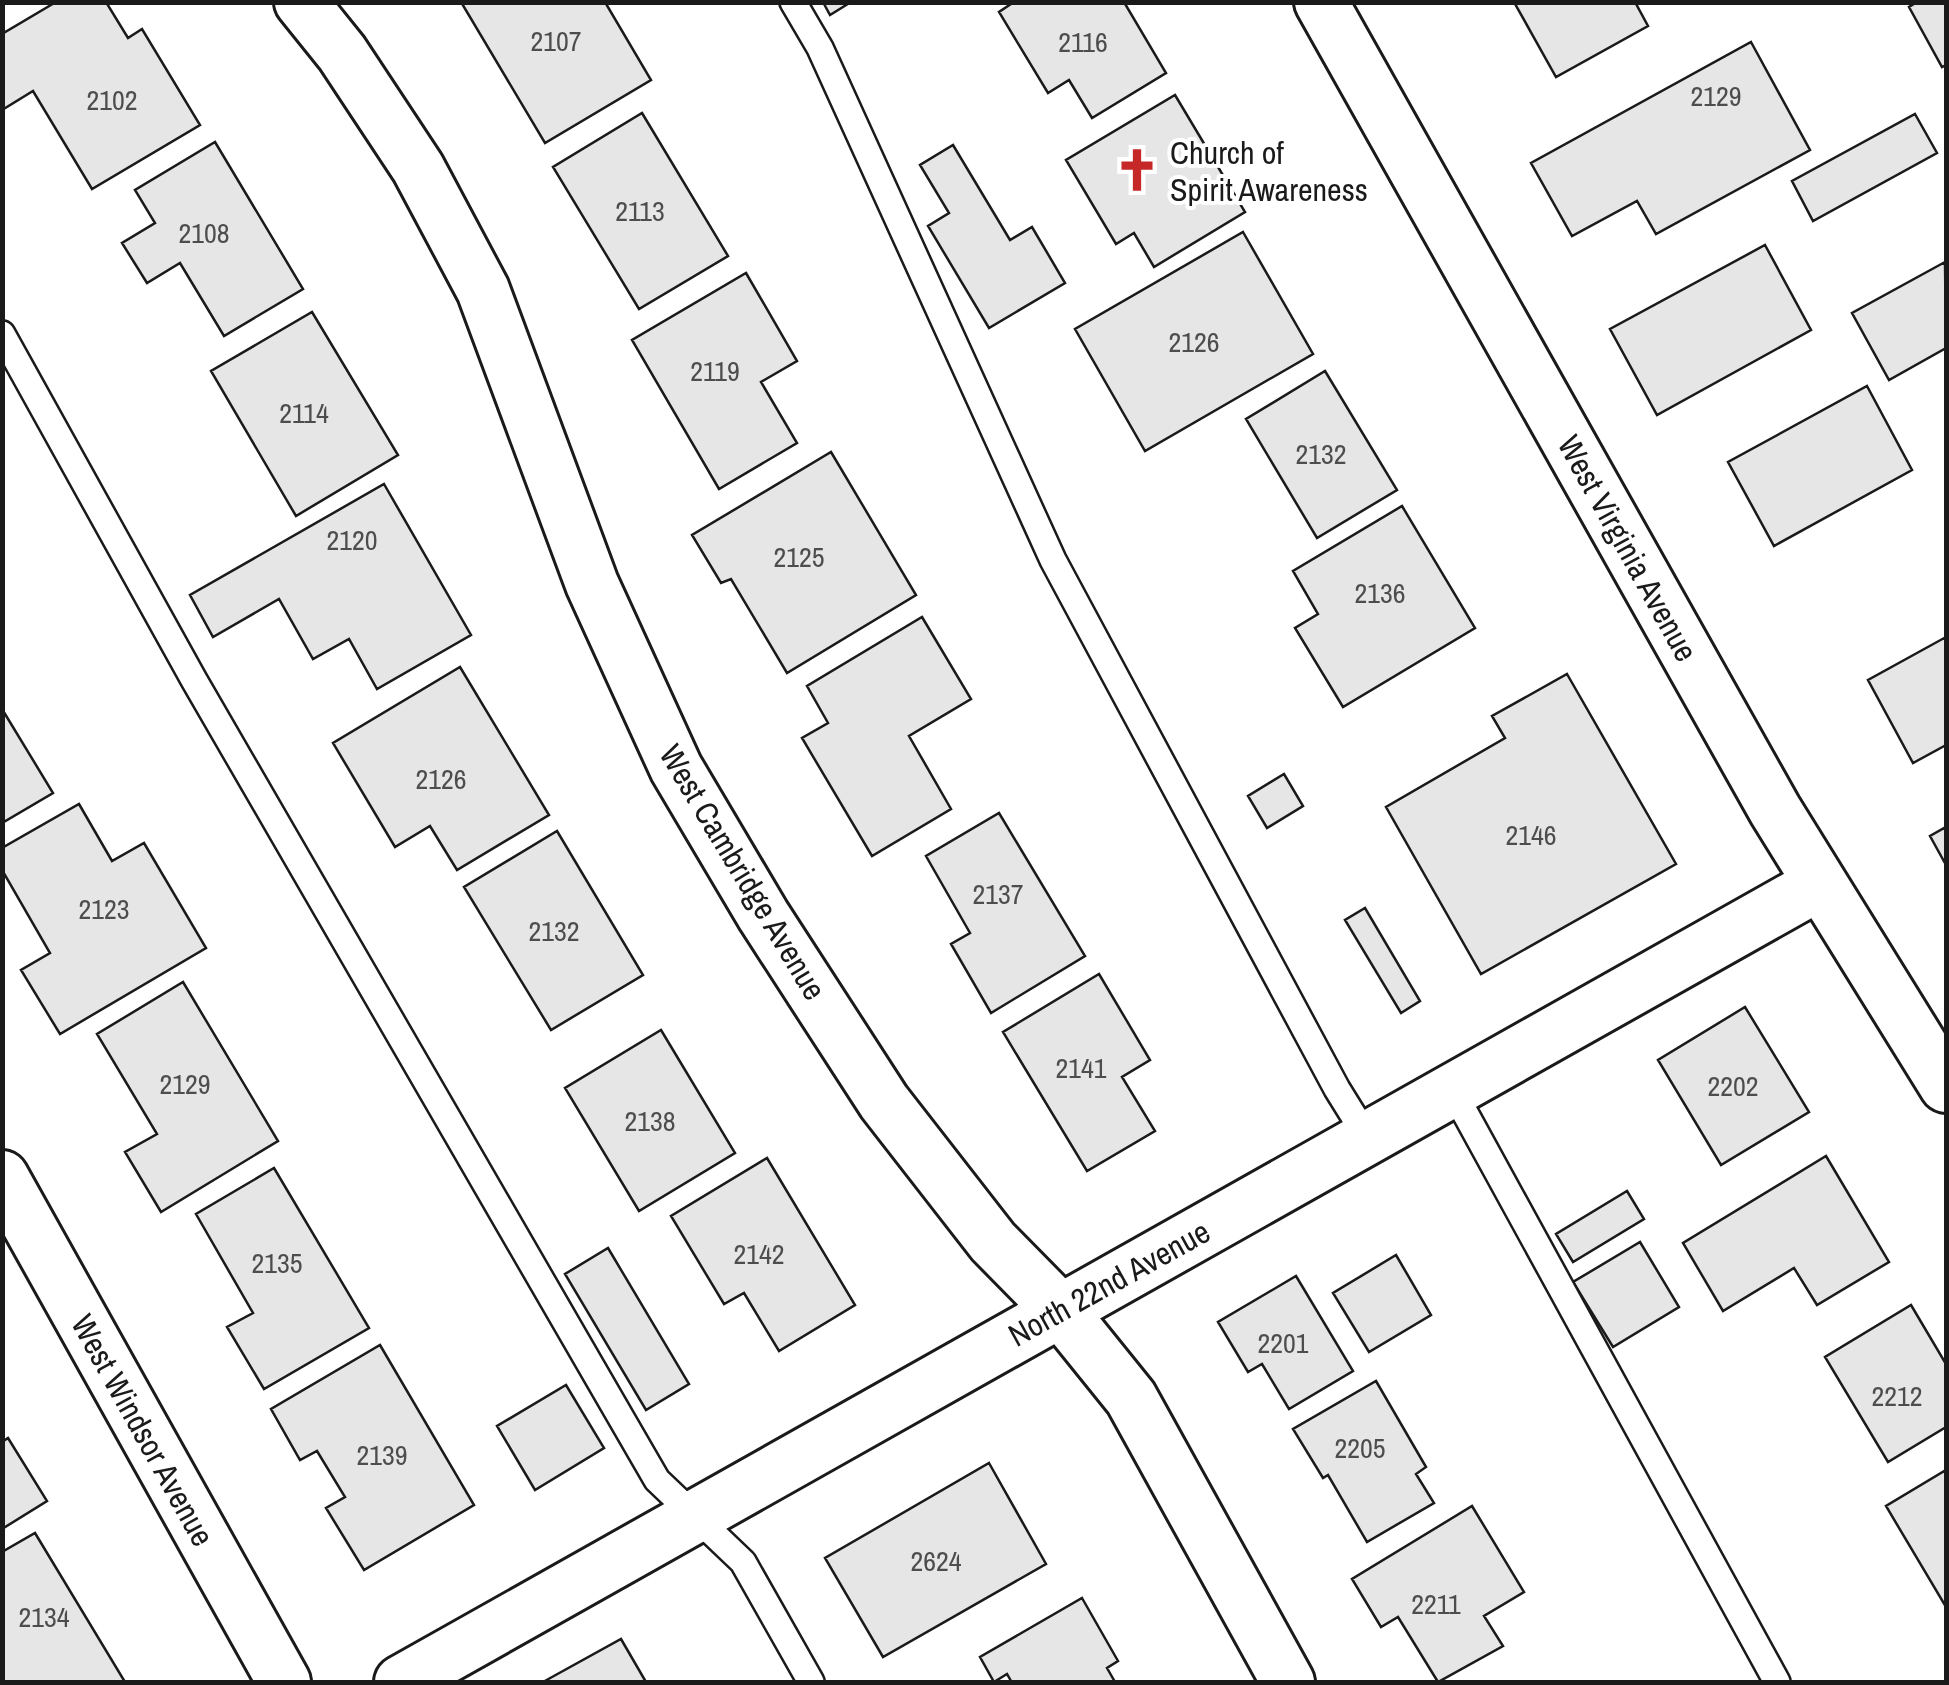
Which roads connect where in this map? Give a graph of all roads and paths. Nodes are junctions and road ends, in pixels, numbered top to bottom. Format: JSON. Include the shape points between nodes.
{"nodes":[{"id":1,"x":301,"y":2,"type":"edge"},
{"id":2,"x":793,"y":2,"type":"edge"},
{"id":3,"x":1322,"y":2,"type":"edge"},
{"id":4,"x":2,"y":334,"type":"edge"},
{"id":5,"x":1819,"y":884,"type":"junction"},
{"id":6,"x":1946,"y":1086,"type":"edge"},
{"id":7,"x":1454,"y":1092,"type":"junction"},
{"id":8,"x":1368,"y":1139,"type":"junction"},
{"id":9,"x":2,"y":1176,"type":"edge"},
{"id":10,"x":1060,"y":1310,"type":"junction"},
{"id":11,"x":696,"y":1517,"type":"junction"},
{"id":12,"x":284,"y":1682,"type":"edge"},
{"id":13,"x":400,"y":1682,"type":"edge"},
{"id":14,"x":811,"y":1682,"type":"edge"},
{"id":15,"x":1288,"y":1682,"type":"edge"},
{"id":16,"x":1776,"y":1682,"type":"edge"}],
"edges":[{"from":1,"to":10,"type":"street","name":"West Cambridge Avenue","via":[[418,168],[483,290],[592,584],[676,768],[884,1102],[993,1242]]},
{"from":2,"to":8,"type":"lane","via":[[820,48],[1053,560]]},
{"from":3,"to":5,"type":"street","name":"West Virginia Avenue"},
{"from":4,"to":11,"type":"lane","via":[[657,1480]]},
{"from":5,"to":6,"type":"street","name":"West Virginia Avenue"},
{"from":5,"to":7,"type":"street","name":"North 22nd Avenue"},
{"from":7,"to":8,"type":"street","name":"North 22nd Avenue"},
{"from":7,"to":16,"type":"lane"},
{"from":8,"to":10,"type":"street","name":"North 22nd Avenue"},
{"from":9,"to":12,"type":"street","name":"West Windsor Avenue"},
{"from":10,"to":11,"type":"street","name":"North 22nd Avenue"},
{"from":10,"to":15,"type":"street","name":"West Cambridge Avenue","via":[[1131,1398]]},
{"from":11,"to":13,"type":"street","name":"North 22nd Avenue"},
{"from":11,"to":14,"type":"lane","via":[[743,1562]]}]}
